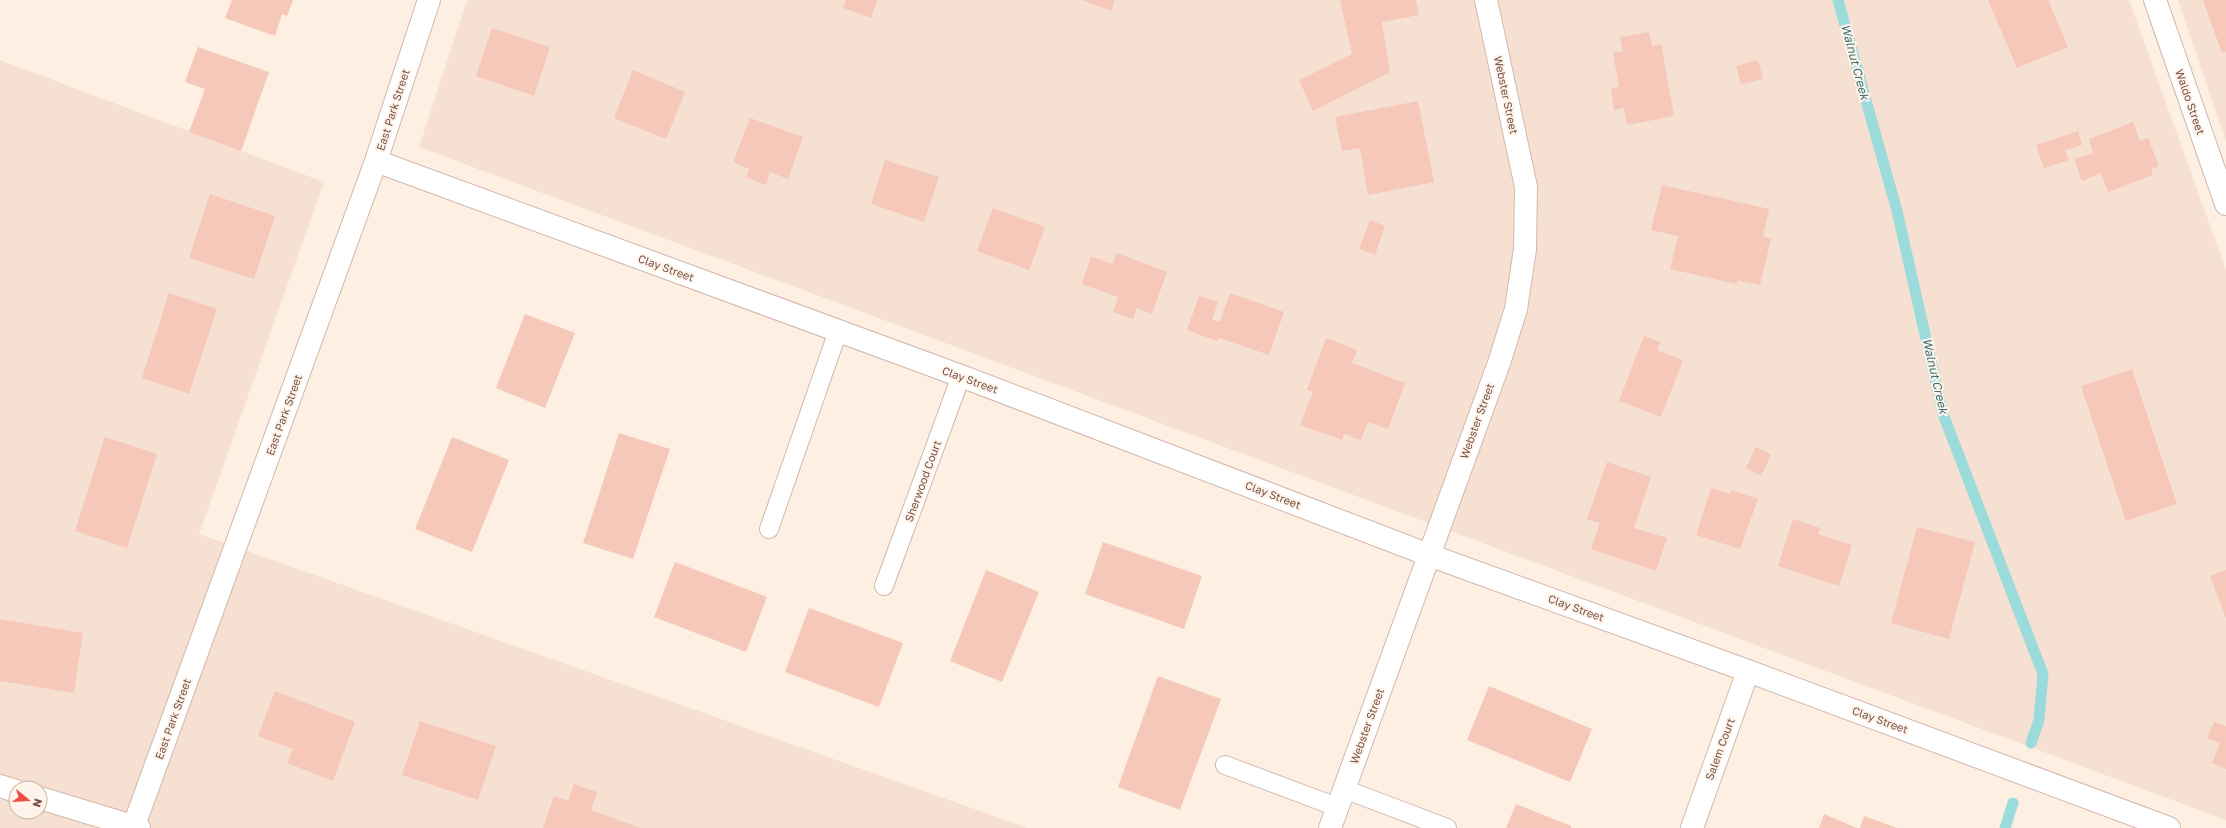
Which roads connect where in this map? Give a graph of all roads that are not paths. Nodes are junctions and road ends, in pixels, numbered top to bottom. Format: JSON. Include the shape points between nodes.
{"nodes":[{"id":1,"x":429,"y":0,"type":"edge"},
{"id":2,"x":1486,"y":0,"type":"edge"},
{"id":3,"x":2155,"y":0,"type":"edge"},
{"id":4,"x":376,"y":161,"type":"junction"},
{"id":5,"x":2220,"y":168,"type":"edge"},
{"id":6,"x":2226,"y":204,"type":"edge"},
{"id":7,"x":838,"y":331,"type":"junction"},
{"id":8,"x":961,"y":376,"type":"junction"},
{"id":9,"x":769,"y":529,"type":"dead end"},
{"id":10,"x":1429,"y":554,"type":"junction"},
{"id":11,"x":884,"y":586,"type":"dead end"},
{"id":12,"x":1748,"y":671,"type":"junction"},
{"id":13,"x":1225,"y":765,"type":"dead end"},
{"id":14,"x":1341,"y":798,"type":"junction"},
{"id":15,"x":48,"y":800,"type":"edge"},
{"id":16,"x":135,"y":827,"type":"edge"},
{"id":17,"x":1330,"y":828,"type":"edge"},
{"id":18,"x":1447,"y":828,"type":"edge"},
{"id":19,"x":1692,"y":828,"type":"edge"},
{"id":20,"x":2169,"y":828,"type":"edge"}],
"edges":[{"from":1,"to":4,"type":"street","name":"East Park Street"},
{"from":2,"to":10,"type":"street","name":"Webster Street","via":[[1526,187],[1525,249],[1516,309],[1499,363]]},
{"from":3,"to":5,"type":"street","name":"Waldo Street"},
{"from":4,"to":7,"type":"street","name":"Clay Street"},
{"from":4,"to":16,"type":"street","name":"East Park Street"},
{"from":5,"to":6,"type":"street","name":"Waldo Street"},
{"from":7,"to":8,"type":"street","name":"Clay Street"},
{"from":7,"to":9,"type":"lane"},
{"from":8,"to":10,"type":"street","name":"Clay Street"},
{"from":8,"to":11,"type":"lane","name":"Sherwood Court"},
{"from":10,"to":12,"type":"street","name":"Clay Street"},
{"from":10,"to":14,"type":"street","name":"Webster Street"},
{"from":12,"to":19,"type":"street","name":"Salem Court"},
{"from":12,"to":20,"type":"street","name":"Clay Street"},
{"from":13,"to":14,"type":"lane"},
{"from":14,"to":17,"type":"street","name":"Webster Street"},
{"from":14,"to":18,"type":"lane"},
{"from":15,"to":16,"type":"street"}]}
